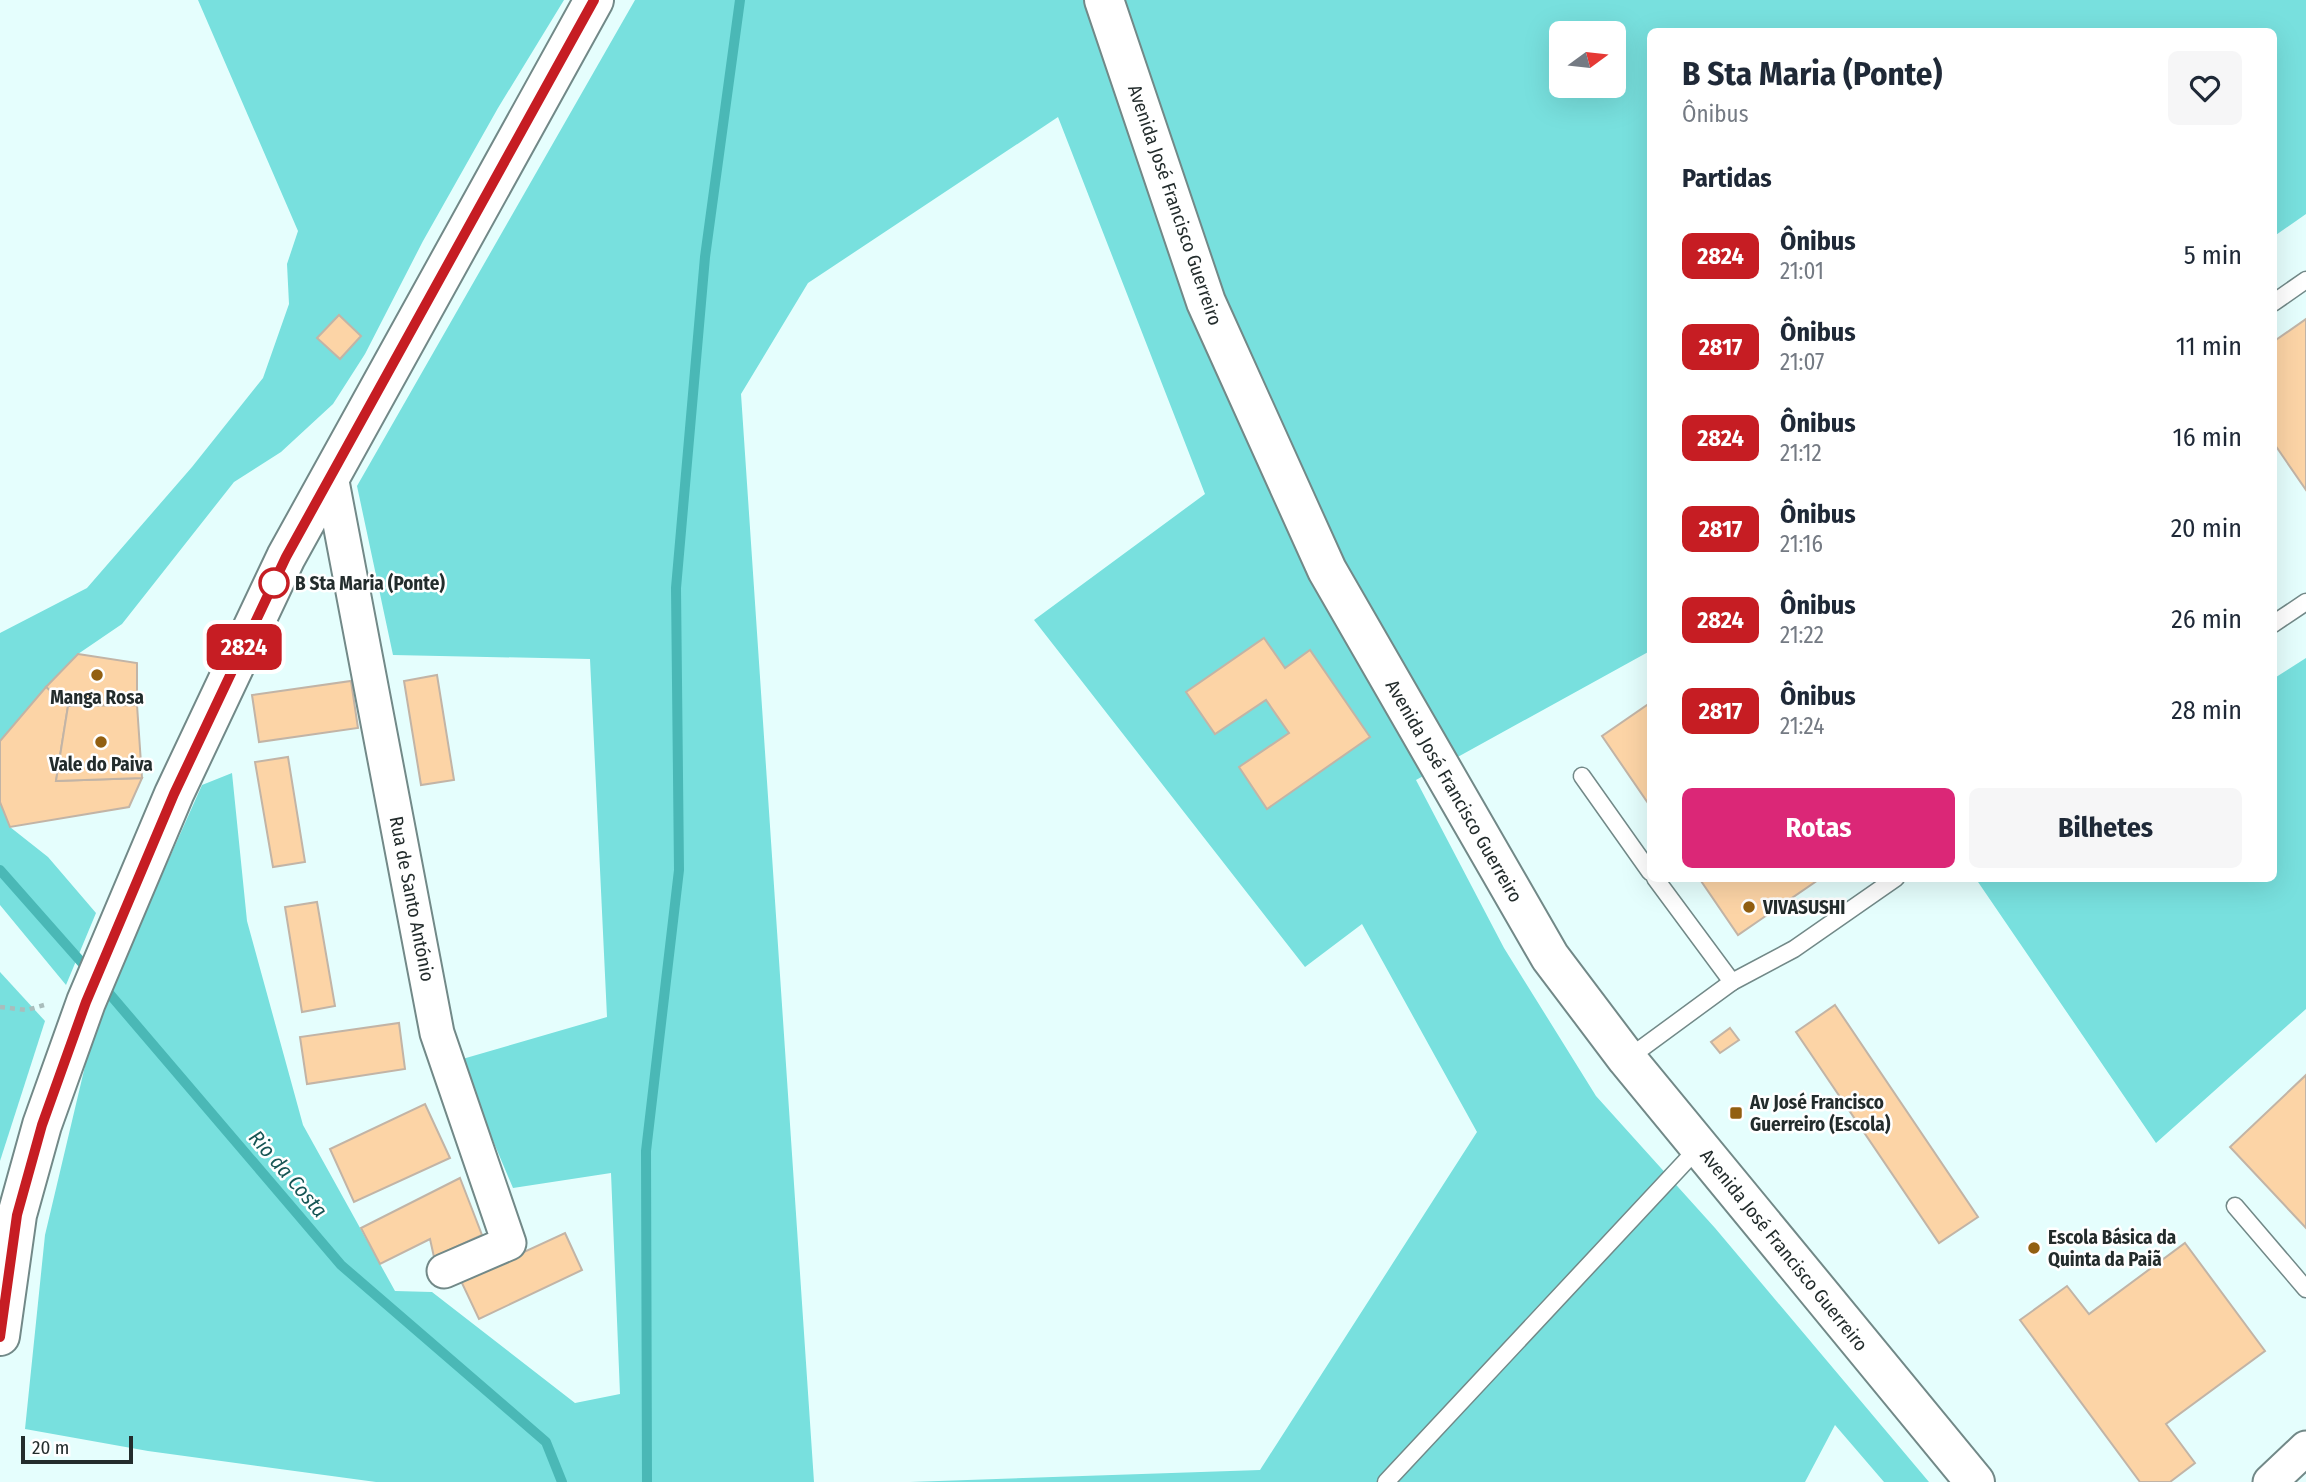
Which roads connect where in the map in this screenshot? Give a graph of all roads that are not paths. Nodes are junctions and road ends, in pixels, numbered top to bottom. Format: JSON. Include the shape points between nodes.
{"nodes":[{"id":1,"x":594,"y":0,"type":"edge"},
{"id":2,"x":1104,"y":0,"type":"edge"},
{"id":3,"x":2306,"y":280,"type":"edge"},
{"id":4,"x":2277,"y":300,"type":"edge"},
{"id":5,"x":331,"y":477,"type":"junction"},
{"id":6,"x":2306,"y":602,"type":"edge"},
{"id":7,"x":2277,"y":621,"type":"edge"},
{"id":8,"x":1582,"y":776,"type":"dead end"},
{"id":9,"x":1647,"y":868,"type":"edge"},
{"id":10,"x":1658,"y":882,"type":"edge"},
{"id":11,"x":1890,"y":882,"type":"edge"},
{"id":12,"x":1732,"y":982,"type":"junction"},
{"id":13,"x":1627,"y":1059,"type":"junction"},
{"id":14,"x":1699,"y":1147,"type":"junction"},
{"id":15,"x":2235,"y":1206,"type":"dead end"},
{"id":16,"x":8,"y":1216,"type":"edge"},
{"id":17,"x":444,"y":1271,"type":"dead end"},
{"id":18,"x":2306,"y":1289,"type":"edge"},
{"id":19,"x":0,"y":1336,"type":"edge"},
{"id":20,"x":2306,"y":1448,"type":"edge"},
{"id":21,"x":1386,"y":1482,"type":"edge"},
{"id":22,"x":1975,"y":1482,"type":"edge"},
{"id":23,"x":2270,"y":1482,"type":"edge"}],
"edges":[{"from":1,"to":5,"type":"main road"},
{"from":2,"to":13,"type":"main road","name":"Avenida José Francisco Guerreiro","via":[[1206,302],[1327,570],[1550,957]]},
{"from":3,"to":4,"type":"lane"},
{"from":5,"to":16,"type":"main road","via":[[281,569],[174,794],[86,1002]]},
{"from":5,"to":17,"type":"street","name":"Rua de Santo António","via":[[437,1033],[509,1243]]},
{"from":6,"to":7,"type":"lane"},
{"from":8,"to":9,"type":"lane"},
{"from":10,"to":12,"type":"lane"},
{"from":11,"to":12,"type":"lane","via":[[1794,950]]},
{"from":12,"to":13,"type":"lane"},
{"from":13,"to":14,"type":"main road","name":"Avenida José Francisco Guerreiro"},
{"from":14,"to":21,"type":"lane"},
{"from":14,"to":22,"type":"main road","name":"Avenida José Francisco Guerreiro"},
{"from":15,"to":18,"type":"lane"},
{"from":16,"to":19,"type":"main road"},
{"from":20,"to":23,"type":"street"}]}
